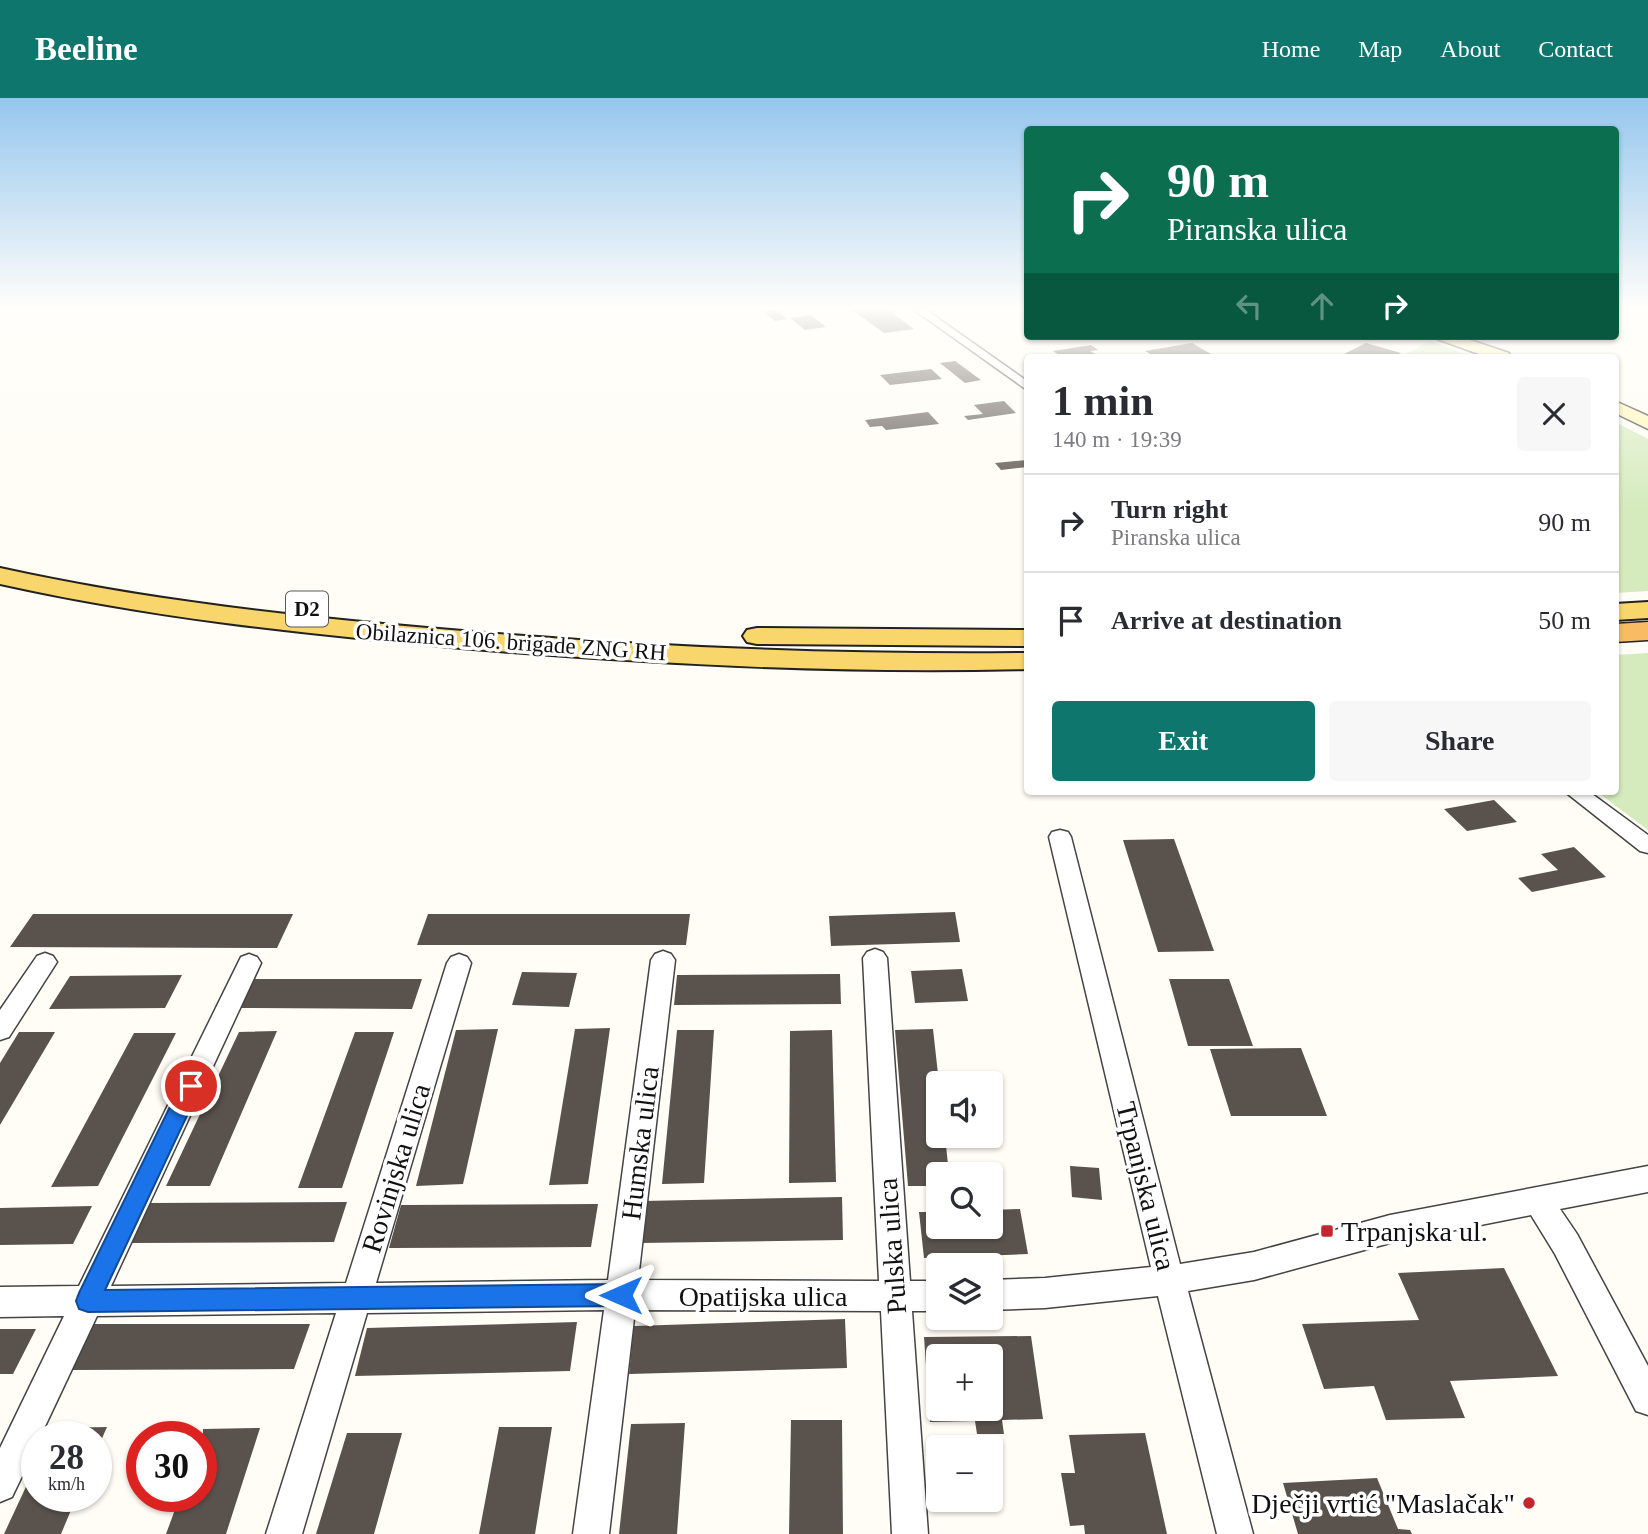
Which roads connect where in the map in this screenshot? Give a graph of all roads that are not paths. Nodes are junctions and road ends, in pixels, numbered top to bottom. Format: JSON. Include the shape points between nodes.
{"nodes":[{"id":1,"x":1619,"y":408,"type":"edge"},
{"id":2,"x":1648,"y":423,"type":"edge"},
{"id":3,"x":0,"y":575,"type":"edge"},
{"id":4,"x":1648,"y":610,"type":"edge"},
{"id":5,"x":1619,"y":612,"type":"edge"},
{"id":6,"x":1648,"y":631,"type":"edge"},
{"id":7,"x":1619,"y":633,"type":"edge"},
{"id":8,"x":1024,"y":638,"type":"edge"},
{"id":9,"x":1024,"y":661,"type":"edge"},
{"id":10,"x":1579,"y":795,"type":"edge"},
{"id":11,"x":1060,"y":837,"type":"dead end"},
{"id":12,"x":1648,"y":846,"type":"edge"},
{"id":13,"x":875,"y":958,"type":"dead end"},
{"id":14,"x":663,"y":960,"type":"dead end"},
{"id":15,"x":45,"y":962,"type":"dead end"},
{"id":16,"x":249,"y":963,"type":"dead end"},
{"id":17,"x":459,"y":963,"type":"dead end"},
{"id":18,"x":0,"y":1030,"type":"edge"},
{"id":19,"x":1648,"y":1179,"type":"edge"},
{"id":20,"x":1538,"y":1201,"type":"junction"},
{"id":21,"x":1169,"y":1280,"type":"junction"},
{"id":22,"x":621,"y":1295,"type":"junction"},
{"id":23,"x":1003,"y":1295,"type":"edge"},
{"id":24,"x":926,"y":1296,"type":"edge"},
{"id":25,"x":896,"y":1297,"type":"junction"},
{"id":26,"x":356,"y":1298,"type":"junction"},
{"id":27,"x":88,"y":1301,"type":"junction"},
{"id":28,"x":0,"y":1302,"type":"edge"},
{"id":29,"x":1648,"y":1399,"type":"edge"},
{"id":30,"x":0,"y":1485,"type":"edge"},
{"id":31,"x":284,"y":1534,"type":"edge"},
{"id":32,"x":591,"y":1534,"type":"edge"},
{"id":33,"x":910,"y":1534,"type":"edge"},
{"id":34,"x":1235,"y":1534,"type":"edge"}],
"edges":[{"from":1,"to":2,"type":"main road"},
{"from":3,"to":8,"type":"main road","name":"Obilaznica 106. brigade ZNG RH","number":"D2","via":[[210,601],[616,631]]},
{"from":3,"to":9,"type":"main road","name":"Obilaznica 106. brigade ZNG RH","number":"D2","via":[[94,597],[228,617],[499,643],[859,662]]},
{"from":4,"to":5,"type":"main road"},
{"from":6,"to":7,"type":"highway"},
{"from":10,"to":12,"type":"street"},
{"from":11,"to":21,"type":"street","name":"Trpanjska ulica"},
{"from":13,"to":25,"type":"street","name":"Pulska ulica"},
{"from":14,"to":22,"type":"street","name":"Humska ulica"},
{"from":15,"to":18,"type":"street"},
{"from":16,"to":27,"type":"street"},
{"from":17,"to":26,"type":"street","name":"Rovinjska ulica"},
{"from":19,"to":20,"type":"street"},
{"from":20,"to":21,"type":"street","via":[[1390,1229],[1254,1266]]},
{"from":20,"to":29,"type":"street","via":[[1566,1244]]},
{"from":21,"to":23,"type":"street"},
{"from":21,"to":34,"type":"street","name":"Trpanjska ulica"},
{"from":22,"to":25,"type":"street","name":"Opatijska ulica"},
{"from":22,"to":26,"type":"street","name":"Opatijska ulica"},
{"from":22,"to":32,"type":"street","name":"Humska ulica"},
{"from":24,"to":25,"type":"street","name":"Opatijska ulica"},
{"from":25,"to":33,"type":"street","name":"Pulska ulica"},
{"from":26,"to":27,"type":"street","name":"Opatijska ulica"},
{"from":26,"to":31,"type":"street","name":"Rovinjska ulica"},
{"from":27,"to":28,"type":"street","name":"Opatijska ulica"},
{"from":27,"to":30,"type":"street"}]}
